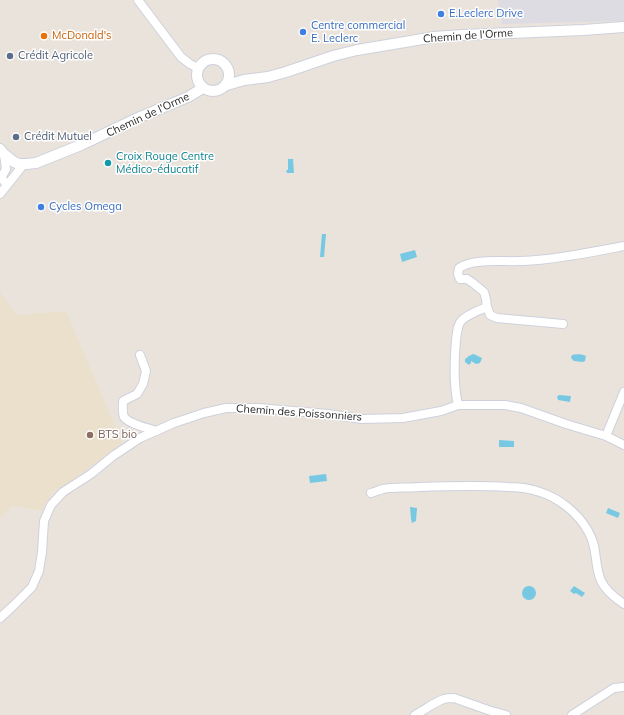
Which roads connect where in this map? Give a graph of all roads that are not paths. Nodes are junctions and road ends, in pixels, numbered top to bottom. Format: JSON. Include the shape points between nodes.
{"nodes":[{"id":1,"x":138,"y":0,"type":"edge"},
{"id":2,"x":624,"y":27,"type":"edge"},
{"id":3,"x":198,"y":68,"type":"junction"},
{"id":4,"x":229,"y":73,"type":"junction"},
{"id":5,"x":244,"y":80,"type":"junction"},
{"id":6,"x":227,"y":84,"type":"junction"},
{"id":7,"x":203,"y":88,"type":"junction"},
{"id":8,"x":2,"y":152,"type":"edge"},
{"id":9,"x":22,"y":167,"type":"junction"},
{"id":10,"x":0,"y":178,"type":"edge"},
{"id":11,"x":7,"y":185,"type":"junction"},
{"id":12,"x":0,"y":194,"type":"edge"},
{"id":13,"x":624,"y":246,"type":"edge"},
{"id":14,"x":487,"y":307,"type":"junction"},
{"id":15,"x":563,"y":324,"type":"dead end"},
{"id":16,"x":140,"y":355,"type":"dead end"},
{"id":17,"x":624,"y":392,"type":"edge"},
{"id":18,"x":458,"y":405,"type":"junction"},
{"id":19,"x":156,"y":431,"type":"junction"},
{"id":20,"x":606,"y":436,"type":"junction"},
{"id":21,"x":624,"y":445,"type":"edge"},
{"id":22,"x":371,"y":493,"type":"dead end"},
{"id":23,"x":624,"y":604,"type":"edge"},
{"id":24,"x":0,"y":618,"type":"edge"},
{"id":25,"x":624,"y":687,"type":"edge"},
{"id":26,"x":415,"y":715,"type":"edge"},
{"id":27,"x":506,"y":715,"type":"edge"},
{"id":28,"x":572,"y":715,"type":"edge"}],
"edges":[{"from":1,"to":3,"type":"street","via":[[181,57]]},
{"from":2,"to":5,"type":"street","name":"Chemin de l'Orme","via":[[427,38],[356,50],[268,77]]},
{"from":3,"to":4,"type":"street","via":[[210,59],[216,59],[225,64]]},
{"from":3,"to":7,"type":"street","via":[[198,79]]},
{"from":4,"to":5,"type":"street"},
{"from":4,"to":6,"type":"street"},
{"from":5,"to":6,"type":"street","name":"Chemin de l'Orme"},
{"from":6,"to":7,"type":"street","via":[[214,92]]},
{"from":7,"to":9,"type":"street","name":"Chemin de l'Orme","via":[[70,150]]},
{"from":8,"to":9,"type":"street"},
{"from":8,"to":10,"type":"street","via":[[6,169]]},
{"from":9,"to":10,"type":"street","via":[[9,176]]},
{"from":9,"to":11,"type":"street"},
{"from":10,"to":11,"type":"street"},
{"from":11,"to":12,"type":"street"},
{"from":13,"to":14,"type":"street","via":[[574,256],[480,262],[459,268],[460,279],[467,279],[484,292]]},
{"from":14,"to":15,"type":"street","via":[[490,315],[497,318]]},
{"from":14,"to":18,"type":"street","via":[[462,319],[458,327],[454,367]]},
{"from":16,"to":19,"type":"street","via":[[146,371],[143,384],[137,394],[123,401],[122,410],[125,418],[131,423]]},
{"from":17,"to":20,"type":"street"},
{"from":18,"to":19,"type":"street","name":"Chemin des Poissonniers","via":[[403,418],[362,419],[258,408],[226,408],[204,413]]},
{"from":18,"to":20,"type":"street","name":"Chemin des Poissonniers","via":[[505,405],[521,408]]},
{"from":19,"to":24,"type":"street","name":"Chemin des Poissonniers","via":[[124,448],[63,492],[51,506],[44,520],[39,571],[32,587]]},
{"from":20,"to":21,"type":"street","name":"Chemin des Poissonniers"},
{"from":22,"to":23,"type":"street","via":[[383,488],[495,486],[528,489],[552,497],[583,523],[593,542],[601,581],[606,590]]},
{"from":25,"to":28,"type":"street","via":[[614,688]]},
{"from":26,"to":27,"type":"street","via":[[439,701],[454,698]]}]}
